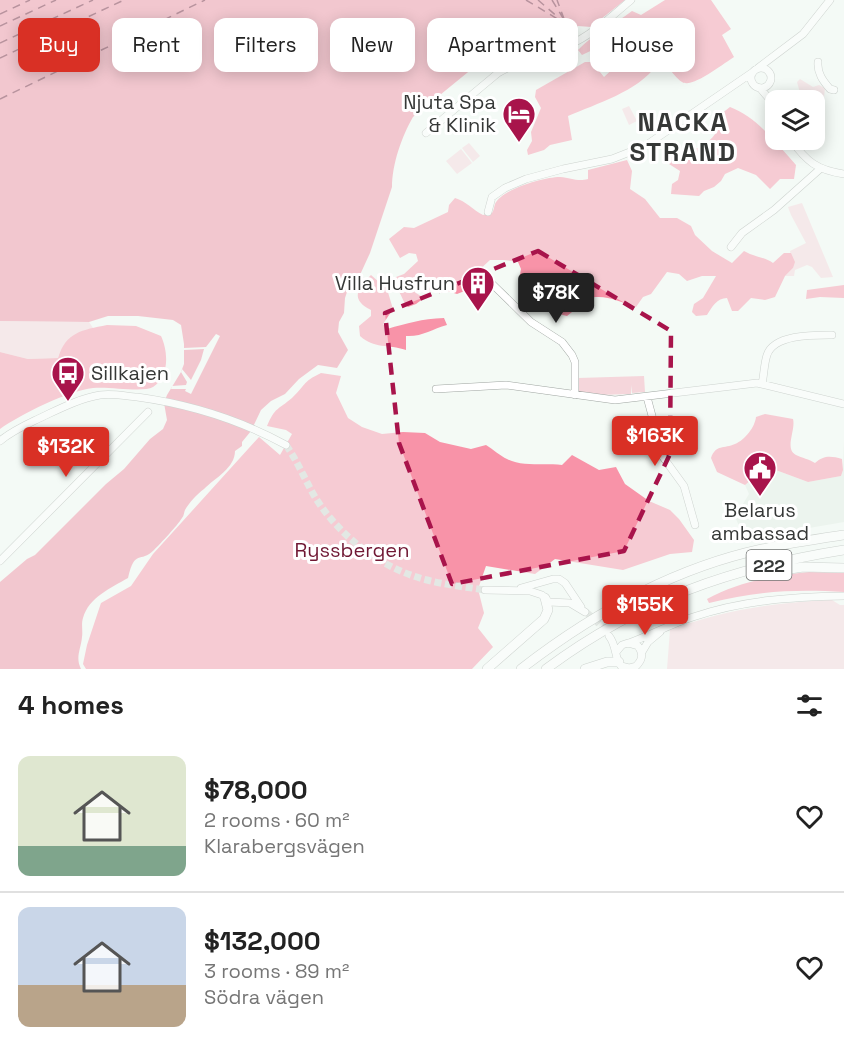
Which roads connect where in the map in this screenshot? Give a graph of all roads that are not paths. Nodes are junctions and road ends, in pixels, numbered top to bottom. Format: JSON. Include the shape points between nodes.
{"nodes":[{"id":1,"x":631,"y":0,"type":"edge"},
{"id":2,"x":830,"y":0,"type":"edge"},
{"id":3,"x":781,"y":52,"type":"junction"},
{"id":4,"x":818,"y":62,"type":"dead end"},
{"id":5,"x":755,"y":70,"type":"junction"},
{"id":6,"x":770,"y":74,"type":"junction"},
{"id":7,"x":770,"y":82,"type":"junction"},
{"id":8,"x":736,"y":83,"type":"junction"},
{"id":9,"x":753,"y":84,"type":"junction"},
{"id":10,"x":760,"y":88,"type":"junction"},
{"id":11,"x":770,"y":90,"type":"edge"},
{"id":12,"x":834,"y":90,"type":"dead end"},
{"id":13,"x":765,"y":94,"type":"edge"},
{"id":14,"x":426,"y":133,"type":"dead end"},
{"id":15,"x":800,"y":150,"type":"edge"},
{"id":16,"x":820,"y":169,"type":"junction"},
{"id":17,"x":844,"y":174,"type":"edge"},
{"id":18,"x":488,"y":212,"type":"dead end"},
{"id":19,"x":731,"y":248,"type":"dead end"},
{"id":20,"x":485,"y":277,"type":"dead end"},
{"id":21,"x":832,"y":335,"type":"dead end"},
{"id":22,"x":762,"y":384,"type":"junction"},
{"id":23,"x":436,"y":389,"type":"dead end"},
{"id":24,"x":575,"y":395,"type":"junction"},
{"id":25,"x":647,"y":398,"type":"junction"},
{"id":26,"x":844,"y":404,"type":"edge"},
{"id":27,"x":148,"y":412,"type":"dead end"},
{"id":28,"x":0,"y":441,"type":"edge"},
{"id":29,"x":286,"y":445,"type":"tunnel mouth"},
{"id":30,"x":695,"y":525,"type":"dead end"},
{"id":31,"x":844,"y":530,"type":"edge"},
{"id":32,"x":844,"y":535,"type":"edge"},
{"id":33,"x":762,"y":549,"type":"junction"},
{"id":34,"x":844,"y":550,"type":"edge"},
{"id":35,"x":0,"y":561,"type":"edge"},
{"id":36,"x":844,"y":568,"type":"edge"},
{"id":37,"x":550,"y":579,"type":"junction"},
{"id":38,"x":695,"y":586,"type":"junction"},
{"id":39,"x":485,"y":590,"type":"tunnel mouth"},
{"id":40,"x":510,"y":590,"type":"junction"},
{"id":41,"x":844,"y":596,"type":"edge"},
{"id":42,"x":545,"y":597,"type":"junction"},
{"id":43,"x":670,"y":625,"type":"junction"},
{"id":44,"x":628,"y":643,"type":"junction"},
{"id":45,"x":617,"y":651,"type":"junction"},
{"id":46,"x":642,"y":652,"type":"junction"},
{"id":47,"x":621,"y":666,"type":"edge"},
{"id":48,"x":635,"y":668,"type":"edge"},
{"id":49,"x":487,"y":669,"type":"edge"},
{"id":50,"x":521,"y":669,"type":"edge"},
{"id":51,"x":546,"y":669,"type":"edge"},
{"id":52,"x":585,"y":669,"type":"edge"}],
"edges":[{"from":1,"to":14,"type":"street","via":[[568,45],[498,73]]},
{"from":2,"to":3,"type":"street","via":[[803,34]]},
{"from":3,"to":5,"type":"street"},
{"from":3,"to":6,"type":"street","via":[[771,65]]},
{"from":4,"to":12,"type":"street","via":[[822,79]]},
{"from":5,"to":6,"type":"street","via":[[766,69]]},
{"from":5,"to":8,"type":"street"},
{"from":5,"to":9,"type":"street","via":[[751,76]]},
{"from":6,"to":7,"type":"street"},
{"from":7,"to":10,"type":"street"},
{"from":7,"to":11,"type":"street"},
{"from":8,"to":9,"type":"street"},
{"from":8,"to":18,"type":"street","via":[[645,146],[505,188],[492,197]]},
{"from":9,"to":10,"type":"street"},
{"from":10,"to":13,"type":"street"},
{"from":15,"to":16,"type":"street"},
{"from":16,"to":17,"type":"street"},
{"from":16,"to":19,"type":"street","via":[[742,233]]},
{"from":20,"to":24,"type":"street","via":[[531,322],[562,342],[572,355]]},
{"from":21,"to":22,"type":"street","via":[[803,336],[776,344],[768,352]]},
{"from":22,"to":25,"type":"street"},
{"from":22,"to":26,"type":"street"},
{"from":23,"to":24,"type":"street","via":[[507,385]]},
{"from":24,"to":25,"type":"street","via":[[615,400]]},
{"from":25,"to":30,"type":"street","via":[[663,457],[684,486]]},
{"from":27,"to":35,"type":"street"},
{"from":28,"to":29,"type":"street","via":[[21,427],[102,395],[163,401],[236,422]]},
{"from":31,"to":33,"type":"highway"},
{"from":32,"to":33,"type":"highway","number":"222"},
{"from":33,"to":50,"type":"highway","number":"222","via":[[706,566],[632,597],[584,624]]},
{"from":34,"to":38,"type":"highway","number":"222","via":[[800,557]]},
{"from":36,"to":38,"type":"highway","via":[[802,567]]},
{"from":37,"to":40,"type":"street"},
{"from":37,"to":42,"type":"street","via":[[543,587]]},
{"from":37,"to":42,"type":"street","via":[[563,580],[585,612],[570,603],[552,603]]},
{"from":38,"to":51,"type":"highway","number":"222","via":[[612,625]]},
{"from":39,"to":40,"type":"street"},
{"from":40,"to":42,"type":"street"},
{"from":41,"to":43,"type":"street","via":[[755,601]]},
{"from":42,"to":49,"type":"highway","via":[[548,610],[544,619]]},
{"from":43,"to":44,"type":"street"},
{"from":43,"to":46,"type":"street","via":[[656,634]]},
{"from":44,"to":45,"type":"street"},
{"from":44,"to":45,"type":"street","via":[[610,635]]},
{"from":44,"to":46,"type":"street","via":[[637,645]]},
{"from":45,"to":47,"type":"street"},
{"from":46,"to":48,"type":"street"},
{"from":47,"to":48,"type":"street"},
{"from":47,"to":52,"type":"highway","via":[[607,662]]}]}
